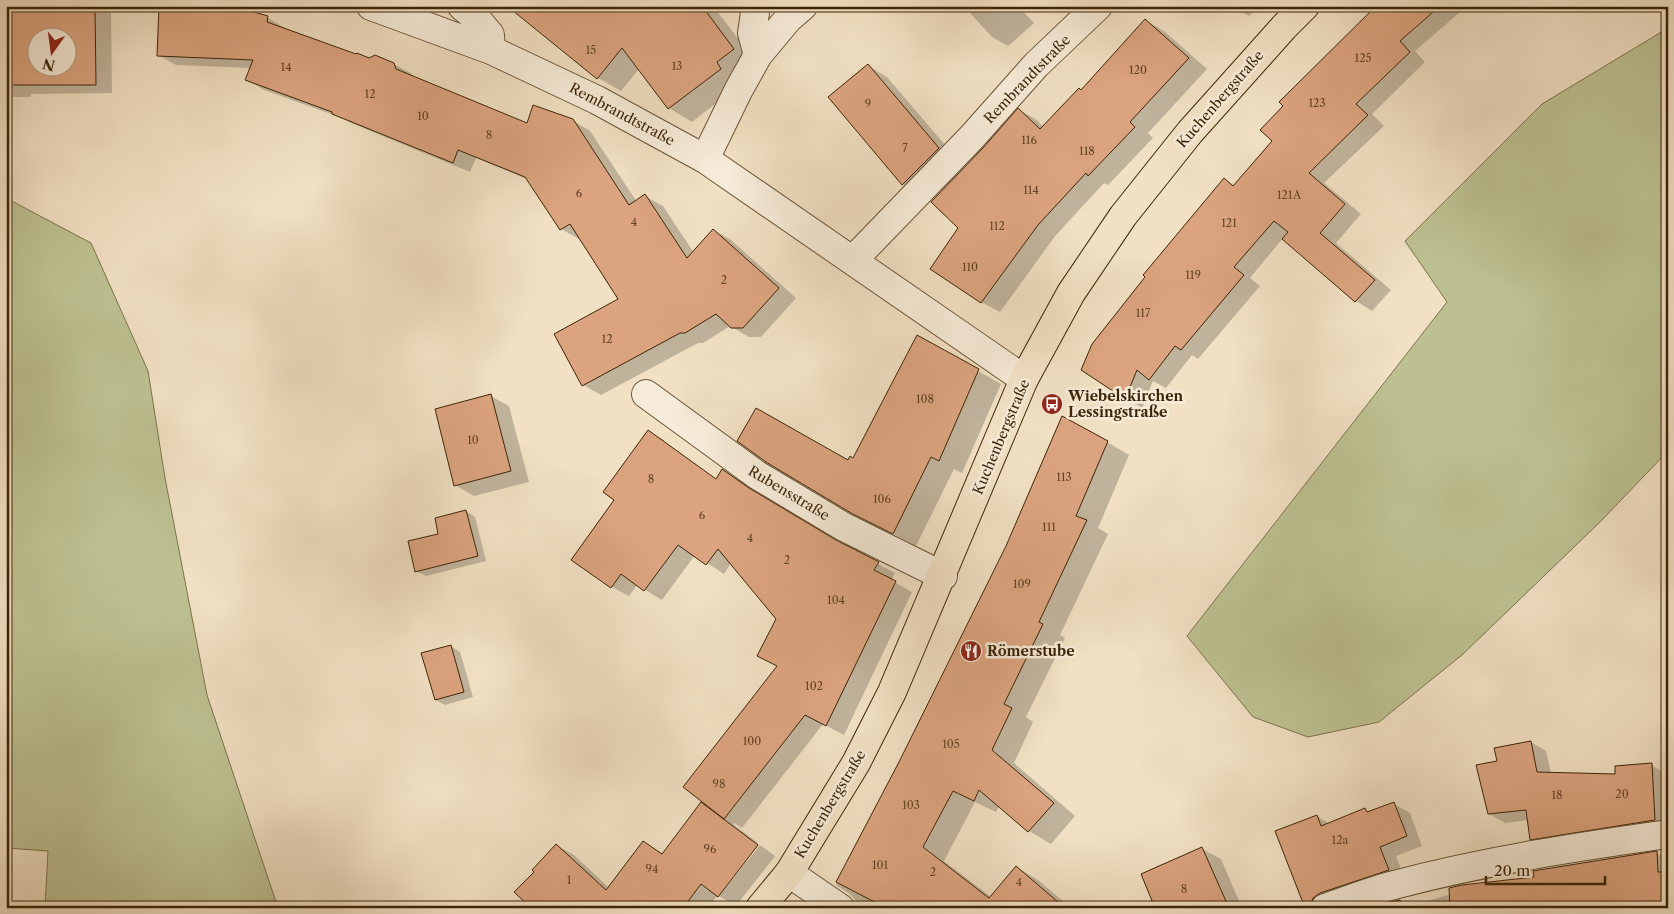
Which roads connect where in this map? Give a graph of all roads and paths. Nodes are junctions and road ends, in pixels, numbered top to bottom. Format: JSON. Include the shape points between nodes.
{"nodes":[{"id":1,"x":371,"y":6,"type":"edge"},
{"id":2,"x":462,"y":6,"type":"edge"},
{"id":3,"x":756,"y":6,"type":"edge"},
{"id":4,"x":803,"y":6,"type":"edge"},
{"id":5,"x":1098,"y":6,"type":"edge"},
{"id":6,"x":1305,"y":6,"type":"edge"},
{"id":7,"x":492,"y":50,"type":"junction"},
{"id":8,"x":758,"y":55,"type":"junction"},
{"id":9,"x":705,"y":158,"type":"junction"},
{"id":10,"x":853,"y":260,"type":"junction"},
{"id":11,"x":1024,"y":379,"type":"junction"},
{"id":12,"x":646,"y":394,"type":"dead end"},
{"id":13,"x":942,"y":576,"type":"junction"},
{"id":14,"x":1668,"y":834,"type":"edge"},
{"id":15,"x":789,"y":872,"type":"junction"},
{"id":16,"x":760,"y":908,"type":"edge"},
{"id":17,"x":840,"y":908,"type":"edge"},
{"id":18,"x":1325,"y":908,"type":"edge"}],
"edges":[{"from":1,"to":7,"type":"street","name":"Rembrandtstraße"},
{"from":2,"to":7,"type":"street","via":[[490,36]]},
{"from":3,"to":8,"type":"street","via":[[752,33]]},
{"from":4,"to":8,"type":"street"},
{"from":5,"to":10,"type":"street","name":"Rembrandtstraße","via":[[1036,65],[972,137]]},
{"from":6,"to":11,"type":"main road","name":"Kuchenbergstraße","via":[[1190,132],[1122,216],[1071,293]]},
{"from":7,"to":9,"type":"street","name":"Rembrandtstraße","via":[[597,100]]},
{"from":8,"to":9,"type":"street"},
{"from":9,"to":10,"type":"street","name":"Rembrandtstraße"},
{"from":10,"to":11,"type":"street","name":"Rembrandtstraße"},
{"from":11,"to":13,"type":"main road","name":"Kuchenbergstraße"},
{"from":12,"to":13,"type":"street","name":"Rubensstraße","via":[[757,475],[844,526]]},
{"from":13,"to":15,"type":"main road","name":"Kuchenbergstraße","via":[[892,692],[856,763]]},
{"from":14,"to":18,"type":"street","via":[[1449,872],[1392,885]]},
{"from":15,"to":16,"type":"main road","name":"Kuchenbergstraße"},
{"from":15,"to":17,"type":"street"}]}
